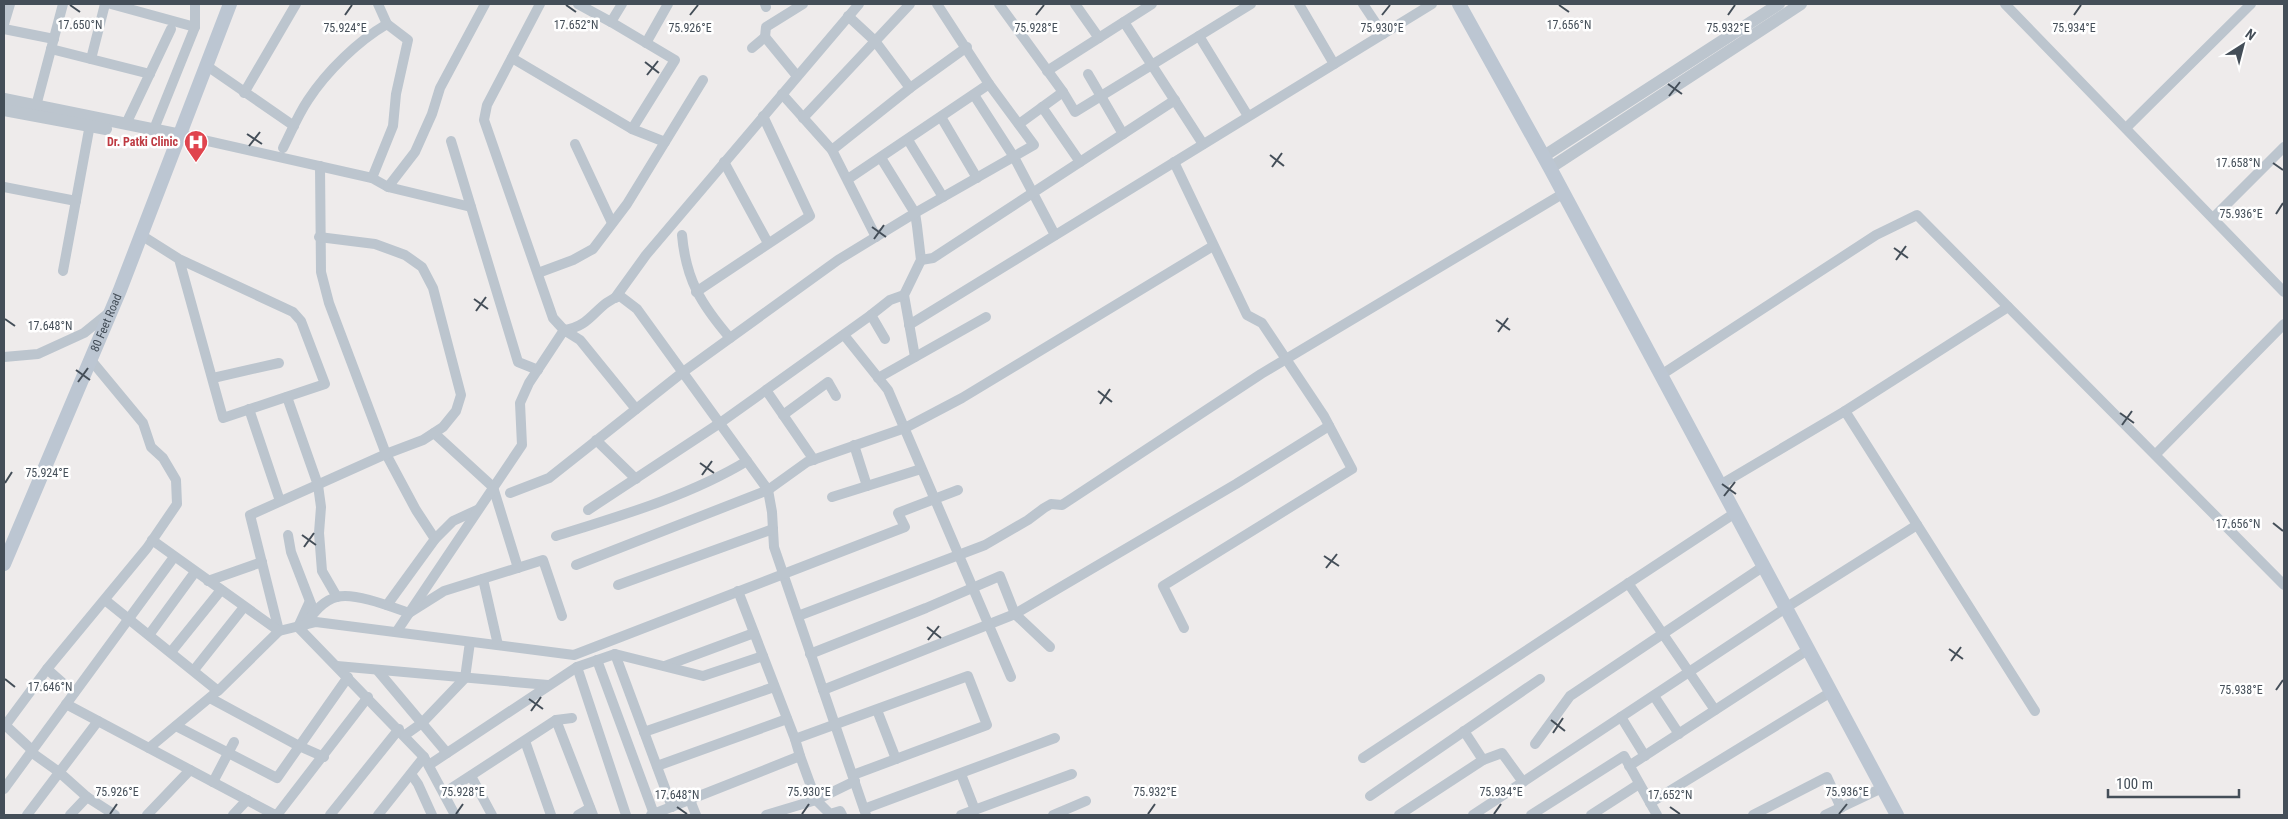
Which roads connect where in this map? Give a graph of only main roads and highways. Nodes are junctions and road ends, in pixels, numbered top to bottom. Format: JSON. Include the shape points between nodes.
{"nodes":[{"id":1,"x":230,"y":4,"type":"edge"},
{"id":2,"x":1459,"y":4,"type":"edge"},
{"id":3,"x":4,"y":564,"type":"edge"},
{"id":4,"x":1897,"y":815,"type":"edge"}],
"edges":[{"from":1,"to":3,"type":"main road","name":"80 Feet Road","via":[[207,66],[176,134],[142,235],[111,312]]},
{"from":2,"to":4,"type":"main road","via":[[1564,193]]}]}
